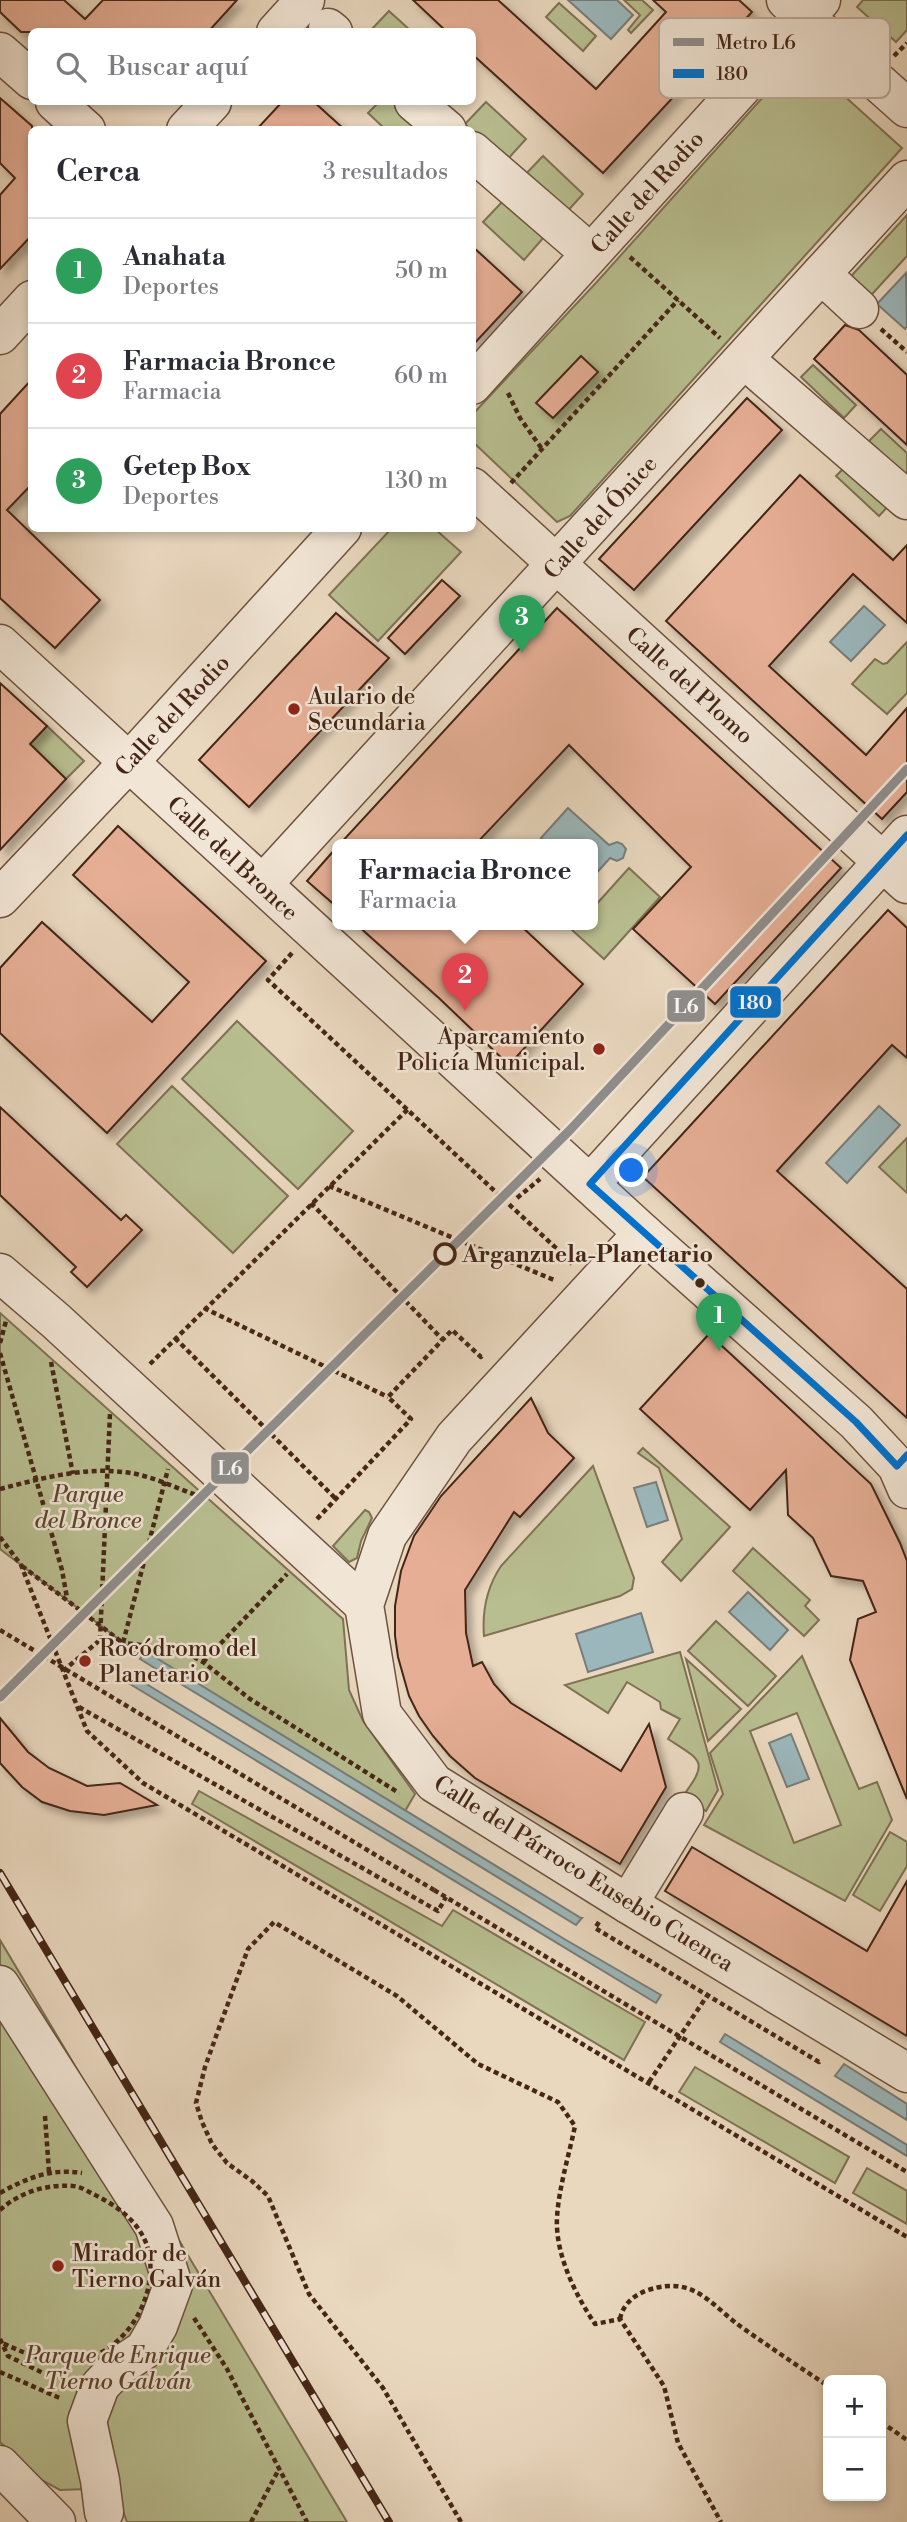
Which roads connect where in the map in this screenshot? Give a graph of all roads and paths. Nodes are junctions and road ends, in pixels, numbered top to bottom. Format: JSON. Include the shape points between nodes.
{"nodes":[{"id":1,"x":322,"y":20,"type":"edge"},
{"id":2,"x":291,"y":28,"type":"edge"},
{"id":3,"x":907,"y":43,"type":"edge"},
{"id":4,"x":0,"y":52,"type":"edge"},
{"id":5,"x":896,"y":54,"type":"dead end"},
{"id":6,"x":28,"y":76,"type":"edge"},
{"id":7,"x":890,"y":91,"type":"edge"},
{"id":8,"x":727,"y":98,"type":"edge"},
{"id":9,"x":58,"y":105,"type":"edge"},
{"id":10,"x":209,"y":105,"type":"edge"},
{"id":11,"x":418,"y":105,"type":"edge"},
{"id":12,"x":907,"y":108,"type":"edge"},
{"id":13,"x":82,"y":126,"type":"edge"},
{"id":14,"x":191,"y":126,"type":"edge"},
{"id":15,"x":442,"y":126,"type":"edge"},
{"id":16,"x":476,"y":154,"type":"edge"},
{"id":17,"x":907,"y":180,"type":"edge"},
{"id":18,"x":575,"y":240,"type":"dead end"},
{"id":19,"x":624,"y":251,"type":"dead end"},
{"id":20,"x":821,"y":274,"type":"junction"},
{"id":21,"x":678,"y":300,"type":"junction"},
{"id":22,"x":859,"y":309,"type":"dead end"},
{"id":23,"x":726,"y":342,"type":"dead end"},
{"id":24,"x":758,"y":372,"type":"dead end"},
{"id":25,"x":488,"y":384,"type":"edge"},
{"id":26,"x":541,"y":449,"type":"junction"},
{"id":27,"x":491,"y":486,"type":"edge"},
{"id":28,"x":907,"y":500,"type":"edge"},
{"id":29,"x":338,"y":532,"type":"edge"},
{"id":30,"x":557,"y":564,"type":"junction"},
{"id":31,"x":0,"y":644,"type":"edge"},
{"id":32,"x":129,"y":762,"type":"junction"},
{"id":33,"x":899,"y":860,"type":"edge"},
{"id":34,"x":263,"y":884,"type":"junction"},
{"id":35,"x":0,"y":898,"type":"edge"},
{"id":36,"x":300,"y":944,"type":"dead end"},
{"id":37,"x":408,"y":1109,"type":"junction"},
{"id":38,"x":544,"y":1176,"type":"dead end"},
{"id":39,"x":590,"y":1184,"type":"junction"},
{"id":40,"x":329,"y":1186,"type":"junction"},
{"id":41,"x":517,"y":1198,"type":"dead end"},
{"id":42,"x":311,"y":1203,"type":"junction"},
{"id":43,"x":643,"y":1233,"type":"junction"},
{"id":44,"x":0,"y":1273,"type":"edge"},
{"id":45,"x":554,"y":1280,"type":"junction"},
{"id":46,"x":545,"y":1290,"type":"dead end"},
{"id":47,"x":204,"y":1308,"type":"junction"},
{"id":48,"x":6,"y":1321,"type":"dead end"},
{"id":49,"x":175,"y":1338,"type":"junction"},
{"id":50,"x":443,"y":1340,"type":"junction"},
{"id":51,"x":0,"y":1343,"type":"edge"},
{"id":52,"x":490,"y":1348,"type":"dead end"},
{"id":53,"x":0,"y":1353,"type":"edge"},
{"id":54,"x":51,"y":1360,"type":"dead end"},
{"id":55,"x":144,"y":1370,"type":"dead end"},
{"id":56,"x":388,"y":1397,"type":"junction"},
{"id":57,"x":110,"y":1412,"type":"dead end"},
{"id":58,"x":170,"y":1465,"type":"dead end"},
{"id":59,"x":904,"y":1470,"type":"edge"},
{"id":60,"x":108,"y":1471,"type":"junction"},
{"id":61,"x":74,"y":1474,"type":"junction"},
{"id":62,"x":35,"y":1480,"type":"junction"},
{"id":63,"x":163,"y":1483,"type":"junction"},
{"id":64,"x":0,"y":1489,"type":"edge"},
{"id":65,"x":198,"y":1496,"type":"dead end"},
{"id":66,"x":336,"y":1499,"type":"junction"},
{"id":67,"x":309,"y":1527,"type":"dead end"},
{"id":68,"x":0,"y":1537,"type":"edge"},
{"id":69,"x":21,"y":1564,"type":"junction"},
{"id":70,"x":291,"y":1569,"type":"dead end"},
{"id":71,"x":67,"y":1600,"type":"junction"},
{"id":72,"x":364,"y":1605,"type":"junction"},
{"id":73,"x":101,"y":1626,"type":"junction"},
{"id":74,"x":0,"y":1630,"type":"edge"},
{"id":75,"x":100,"y":1640,"type":"junction"},
{"id":76,"x":123,"y":1643,"type":"junction"},
{"id":77,"x":203,"y":1662,"type":"junction"},
{"id":78,"x":63,"y":1671,"type":"junction"},
{"id":79,"x":77,"y":1706,"type":"junction"},
{"id":80,"x":406,"y":1797,"type":"dead end"},
{"id":81,"x":684,"y":1812,"type":"dead end"},
{"id":82,"x":446,"y":1897,"type":"junction"},
{"id":83,"x":616,"y":1909,"type":"junction"},
{"id":84,"x":0,"y":1985,"type":"edge"},
{"id":85,"x":680,"y":2036,"type":"junction"},
{"id":86,"x":907,"y":2073,"type":"edge"},
{"id":87,"x":649,"y":2082,"type":"junction"},
{"id":88,"x":907,"y":2172,"type":"edge"},
{"id":89,"x":130,"y":2187,"type":"junction"},
{"id":90,"x":0,"y":2193,"type":"edge"},
{"id":91,"x":0,"y":2210,"type":"edge"},
{"id":92,"x":907,"y":2237,"type":"edge"},
{"id":93,"x":173,"y":2285,"type":"junction"},
{"id":94,"x":620,"y":2319,"type":"junction"},
{"id":95,"x":0,"y":2341,"type":"edge"},
{"id":96,"x":0,"y":2372,"type":"edge"},
{"id":97,"x":823,"y":2383,"type":"edge"},
{"id":98,"x":84,"y":2415,"type":"junction"},
{"id":99,"x":886,"y":2425,"type":"edge"},
{"id":100,"x":907,"y":2440,"type":"edge"},
{"id":101,"x":0,"y":2465,"type":"edge"},
{"id":102,"x":279,"y":2469,"type":"junction"},
{"id":103,"x":109,"y":2517,"type":"edge"},
{"id":104,"x":49,"y":2519,"type":"edge"},
{"id":105,"x":251,"y":2522,"type":"edge"},
{"id":106,"x":307,"y":2522,"type":"edge"},
{"id":107,"x":461,"y":2522,"type":"edge"},
{"id":108,"x":721,"y":2522,"type":"edge"}],
"edges":[{"from":1,"to":2,"type":"street"},
{"from":3,"to":5,"type":"path"},
{"from":4,"to":6,"type":"street"},
{"from":7,"to":12,"type":"street"},
{"from":8,"to":25,"type":"street","name":"Calle del Rodio"},
{"from":9,"to":13,"type":"street"},
{"from":10,"to":14,"type":"street"},
{"from":11,"to":15,"type":"street"},
{"from":16,"to":18,"type":"street"},
{"from":17,"to":20,"type":"street","name":"Calle del Ónice"},
{"from":19,"to":21,"type":"path"},
{"from":20,"to":22,"type":"street"},
{"from":20,"to":30,"type":"street","name":"Calle del Ónice"},
{"from":21,"to":23,"type":"path"},
{"from":21,"to":26,"type":"path"},
{"from":24,"to":28,"type":"street"},
{"from":25,"to":26,"type":"path"},
{"from":26,"to":27,"type":"path"},
{"from":27,"to":30,"type":"street","name":"Calle del Plomo"},
{"from":29,"to":32,"type":"street","name":"Calle del Rodio"},
{"from":30,"to":33,"type":"street","name":"Calle del Plomo"},
{"from":30,"to":34,"type":"street","name":"Calle del Ónice"},
{"from":31,"to":32,"type":"street","name":"Calle del Bronce"},
{"from":32,"to":34,"type":"street","name":"Calle del Bronce"},
{"from":32,"to":35,"type":"street","name":"Calle del Rodio"},
{"from":33,"to":39,"type":"street"},
{"from":34,"to":39,"type":"street","name":"Calle del Bronce"},
{"from":36,"to":37,"type":"path","via":[[268,980]]},
{"from":37,"to":40,"type":"path"},
{"from":37,"to":45,"type":"path","via":[[572,1262]]},
{"from":38,"to":41,"type":"path"},
{"from":39,"to":43,"type":"street","name":"Calle del Bronce"},
{"from":40,"to":42,"type":"path"},
{"from":40,"to":45,"type":"path"},
{"from":42,"to":47,"type":"path"},
{"from":42,"to":50,"type":"path"},
{"from":43,"to":59,"type":"street","name":"Calle del Bronce"},
{"from":43,"to":72,"type":"street","name":"Calle del Párroco Eusebio Cuenca","via":[[454,1438],[387,1536]]},
{"from":44,"to":72,"type":"street"},
{"from":45,"to":46,"type":"path"},
{"from":47,"to":49,"type":"path"},
{"from":47,"to":56,"type":"path"},
{"from":48,"to":51,"type":"path"},
{"from":49,"to":55,"type":"path"},
{"from":49,"to":66,"type":"path"},
{"from":50,"to":52,"type":"path","via":[[452,1330],[481,1357]]},
{"from":50,"to":56,"type":"path"},
{"from":53,"to":62,"type":"path"},
{"from":54,"to":61,"type":"path"},
{"from":56,"to":66,"type":"path","via":[[411,1419]]},
{"from":57,"to":60,"type":"path"},
{"from":58,"to":63,"type":"path"},
{"from":60,"to":61,"type":"path"},
{"from":60,"to":63,"type":"path"},
{"from":60,"to":73,"type":"path"},
{"from":61,"to":62,"type":"path"},
{"from":62,"to":64,"type":"path"},
{"from":62,"to":71,"type":"path"},
{"from":63,"to":65,"type":"path"},
{"from":63,"to":76,"type":"path"},
{"from":66,"to":67,"type":"path"},
{"from":68,"to":69,"type":"path"},
{"from":69,"to":71,"type":"path"},
{"from":69,"to":78,"type":"path"},
{"from":70,"to":77,"type":"path"},
{"from":71,"to":73,"type":"path"},
{"from":72,"to":83,"type":"street","name":"Calle del Párroco Eusebio Cuenca","via":[[382,1714],[434,1783]]},
{"from":73,"to":75,"type":"path"},
{"from":73,"to":76,"type":"path"},
{"from":74,"to":82,"type":"path","bridge":true},
{"from":75,"to":76,"type":"path"},
{"from":75,"to":78,"type":"path"},
{"from":76,"to":77,"type":"path","via":[[182,1650]]},
{"from":77,"to":80,"type":"path","via":[[250,1699]]},
{"from":78,"to":79,"type":"path"},
{"from":79,"to":82,"type":"path","via":[[438,1911]]},
{"from":79,"to":87,"type":"path","via":[[87,1731],[143,1783]]},
{"from":81,"to":83,"type":"street"},
{"from":82,"to":85,"type":"path"},
{"from":83,"to":85,"type":"path","via":[[596,1928],[708,1994]]},
{"from":83,"to":86,"type":"street","name":"Calle del Párroco Eusebio Cuenca"},
{"from":84,"to":89,"type":"street"},
{"from":85,"to":87,"type":"path"},
{"from":85,"to":88,"type":"path"},
{"from":87,"to":92,"type":"path"},
{"from":89,"to":90,"type":"path","via":[[104,2176],[49,2172]]},
{"from":89,"to":93,"type":"street","via":[[155,2226]]},
{"from":91,"to":95,"type":"path","bridge":true,"via":[[44,2187],[77,2186],[115,2204],[137,2226],[149,2252],[151,2280],[143,2308],[115,2343],[96,2355],[76,2361],[41,2360]]},
{"from":93,"to":98,"type":"street","via":[[144,2350],[100,2386]]},
{"from":93,"to":102,"type":"path","via":[[227,2369]]},
{"from":94,"to":97,"type":"path","via":[[635,2295],[664,2285],[680,2286],[708,2299],[743,2329]]},
{"from":94,"to":107,"type":"path","via":[[595,2324],[565,2265],[557,2216],[575,2126],[558,2102],[478,2064],[397,1996],[274,1922],[248,1949],[196,2103],[212,2144],[227,2163],[268,2196],[309,2294],[383,2388]]},
{"from":94,"to":108,"type":"path","via":[[664,2386],[678,2443]]},
{"from":95,"to":98,"type":"path","via":[[8,2356],[75,2388]]},
{"from":96,"to":98,"type":"path"},
{"from":98,"to":103,"type":"street"},
{"from":99,"to":100,"type":"path"},
{"from":101,"to":104,"type":"street"},
{"from":102,"to":105,"type":"path"},
{"from":102,"to":106,"type":"path"},
{"from":103,"to":104,"type":"street","via":[[90,2507],[72,2507]]}]}
